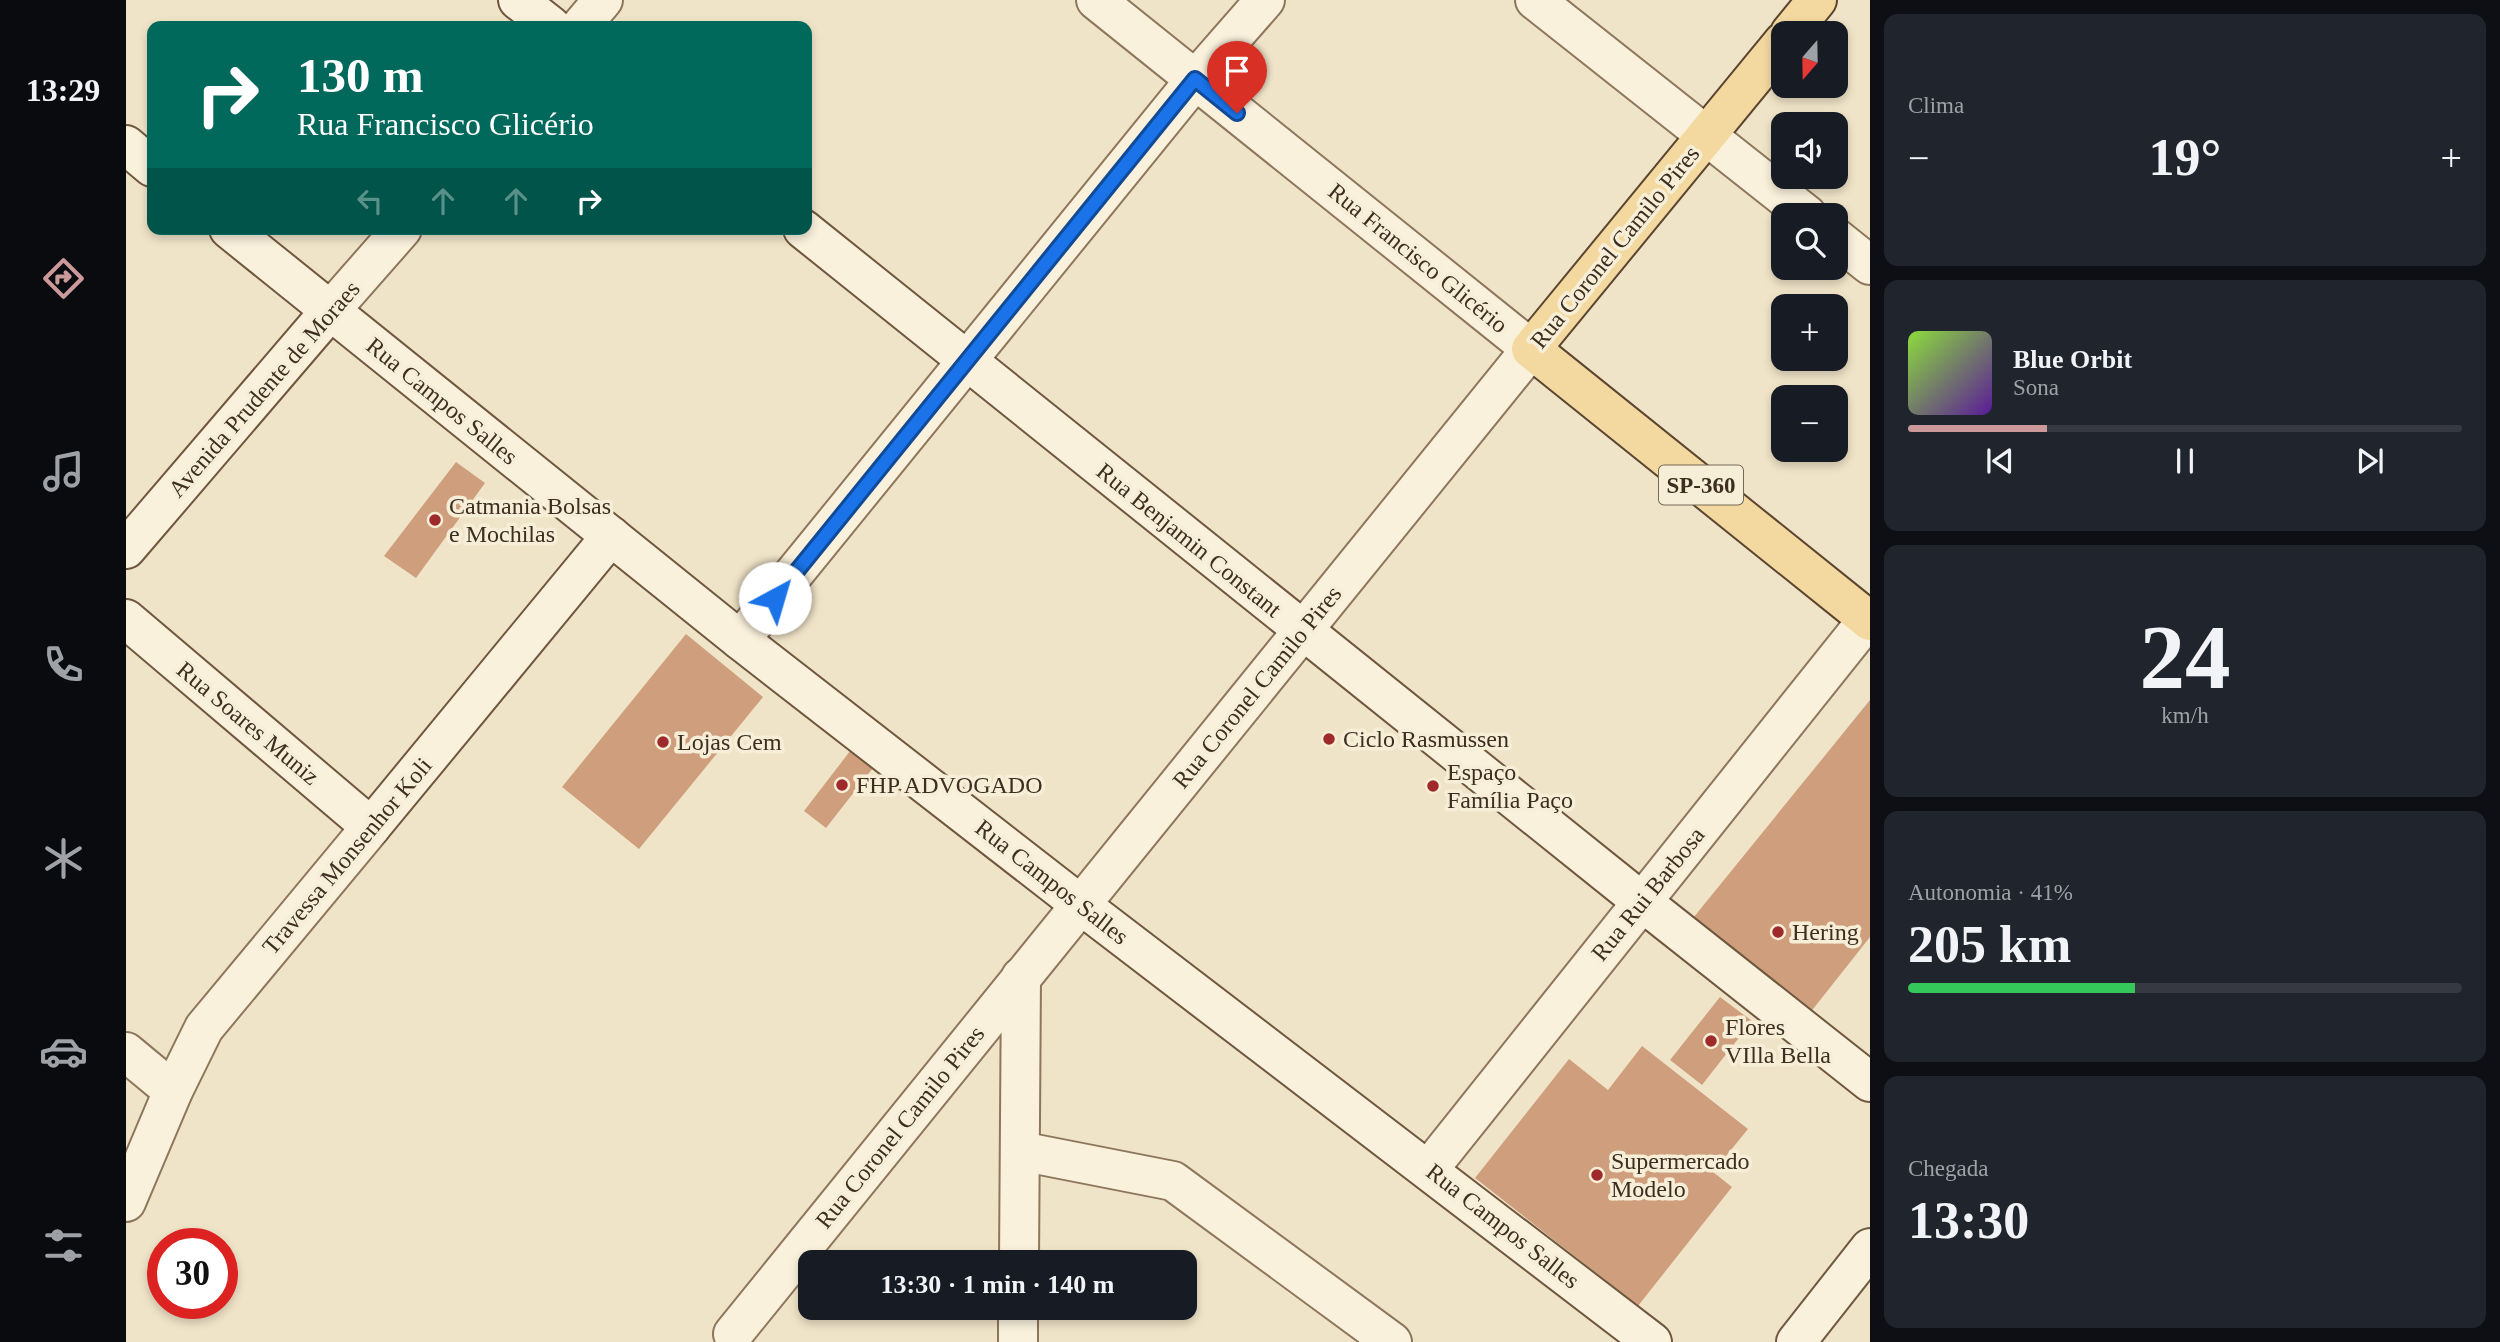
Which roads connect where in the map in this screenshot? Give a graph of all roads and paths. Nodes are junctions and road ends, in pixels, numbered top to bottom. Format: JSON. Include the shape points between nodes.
{"nodes":[{"id":1,"x":518,"y":0,"type":"edge"},
{"id":2,"x":603,"y":0,"type":"edge"},
{"id":3,"x":1096,"y":0,"type":"edge"},
{"id":4,"x":1265,"y":0,"type":"edge"},
{"id":5,"x":1535,"y":0,"type":"edge"},
{"id":6,"x":1817,"y":0,"type":"edge"},
{"id":7,"x":545,"y":21,"type":"edge"},
{"id":8,"x":585,"y":21,"type":"edge"},
{"id":9,"x":1800,"y":21,"type":"edge"},
{"id":10,"x":1771,"y":56,"type":"edge"},
{"id":11,"x":1195,"y":79,"type":"junction"},
{"id":12,"x":1706,"y":135,"type":"junction"},
{"id":13,"x":126,"y":145,"type":"edge"},
{"id":14,"x":147,"y":163,"type":"edge"},
{"id":15,"x":1792,"y":203,"type":"edge"},
{"id":16,"x":236,"y":235,"type":"edge"},
{"id":17,"x":397,"y":235,"type":"edge"},
{"id":18,"x":810,"y":235,"type":"edge"},
{"id":19,"x":1848,"y":248,"type":"edge"},
{"id":20,"x":1870,"y":265,"type":"edge"},
{"id":21,"x":330,"y":311,"type":"junction"},
{"id":22,"x":1531,"y":349,"type":"junction"},
{"id":23,"x":967,"y":362,"type":"junction"},
{"id":24,"x":611,"y":536,"type":"junction"},
{"id":25,"x":126,"y":549,"type":"edge"},
{"id":26,"x":126,"y":619,"type":"edge"},
{"id":27,"x":1869,"y":619,"type":"edge"},
{"id":28,"x":1303,"y":631,"type":"junction"},
{"id":29,"x":740,"y":640,"type":"junction"},
{"id":30,"x":371,"y":827,"type":"junction"},
{"id":31,"x":1641,"y":901,"type":"junction"},
{"id":32,"x":1081,"y":905,"type":"junction"},
{"id":33,"x":1021,"y":977,"type":"junction"},
{"id":34,"x":126,"y":1052,"type":"edge"},
{"id":35,"x":1870,"y":1082,"type":"edge"},
{"id":36,"x":173,"y":1091,"type":"junction"},
{"id":37,"x":1020,"y":1151,"type":"junction"},
{"id":38,"x":1429,"y":1169,"type":"junction"},
{"id":39,"x":126,"y":1202,"type":"edge"},
{"id":40,"x":1870,"y":1248,"type":"edge"},
{"id":41,"x":1019,"y":1250,"type":"edge"},
{"id":42,"x":1018,"y":1320,"type":"edge"},
{"id":43,"x":733,"y":1334,"type":"dead end"},
{"id":44,"x":1018,"y":1342,"type":"edge"},
{"id":45,"x":1392,"y":1342,"type":"edge"},
{"id":46,"x":1653,"y":1342,"type":"edge"},
{"id":47,"x":1796,"y":1342,"type":"edge"}],
"edges":[{"from":1,"to":7,"type":"street"},
{"from":2,"to":8,"type":"street"},
{"from":3,"to":11,"type":"street","name":"Rua Francisco Glicério"},
{"from":4,"to":11,"type":"street"},
{"from":5,"to":12,"type":"street"},
{"from":6,"to":9,"type":"main road"},
{"from":10,"to":12,"type":"main road","name":"Rua Coronel Camilo Pires"},
{"from":11,"to":22,"type":"street","name":"Rua Francisco Glicério"},
{"from":11,"to":23,"type":"street"},
{"from":12,"to":15,"type":"street"},
{"from":12,"to":22,"type":"main road","name":"Rua Coronel Camilo Pires"},
{"from":13,"to":14,"type":"street"},
{"from":16,"to":21,"type":"street","name":"Rua Campos Salles"},
{"from":17,"to":21,"type":"street","name":"Avenida Prudente de Moraes"},
{"from":18,"to":23,"type":"street","name":"Rua Benjamin Constant"},
{"from":19,"to":20,"type":"street"},
{"from":21,"to":24,"type":"street","name":"Rua Campos Salles"},
{"from":21,"to":25,"type":"street","name":"Avenida Prudente de Moraes"},
{"from":22,"to":27,"type":"main road","name":"Rua Francisco Glicério","number":"SP-360"},
{"from":22,"to":28,"type":"street","name":"Rua Coronel Camilo Pires"},
{"from":23,"to":28,"type":"street","name":"Rua Benjamin Constant"},
{"from":23,"to":29,"type":"street"},
{"from":24,"to":29,"type":"street","name":"Rua Campos Salles"},
{"from":24,"to":30,"type":"street","name":"Travessa Monsenhor Koli"},
{"from":26,"to":30,"type":"street","name":"Rua Soares Muniz"},
{"from":27,"to":31,"type":"street","name":"Rua Rui Barbosa"},
{"from":28,"to":31,"type":"street","name":"Rua Benjamin Constant"},
{"from":28,"to":32,"type":"street","name":"Rua Coronel Camilo Pires"},
{"from":29,"to":32,"type":"street","name":"Rua Campos Salles"},
{"from":30,"to":36,"type":"street","name":"Travessa Monsenhor Koli","via":[[204,1028]]},
{"from":31,"to":35,"type":"street","name":"Rua Benjamin Constant"},
{"from":31,"to":38,"type":"street","name":"Rua Rui Barbosa"},
{"from":32,"to":33,"type":"street","name":"Rua Coronel Camilo Pires"},
{"from":32,"to":38,"type":"street","name":"Rua Campos Salles"},
{"from":33,"to":37,"type":"street"},
{"from":33,"to":43,"type":"street","name":"Rua Coronel Camilo Pires"},
{"from":34,"to":36,"type":"street"},
{"from":36,"to":39,"type":"street","name":"Travessa Monsenhor Koli"},
{"from":37,"to":41,"type":"street"},
{"from":37,"to":45,"type":"street","via":[[1173,1181]]},
{"from":38,"to":46,"type":"street","name":"Rua Campos Salles"},
{"from":40,"to":47,"type":"street"},
{"from":42,"to":44,"type":"street"}]}
